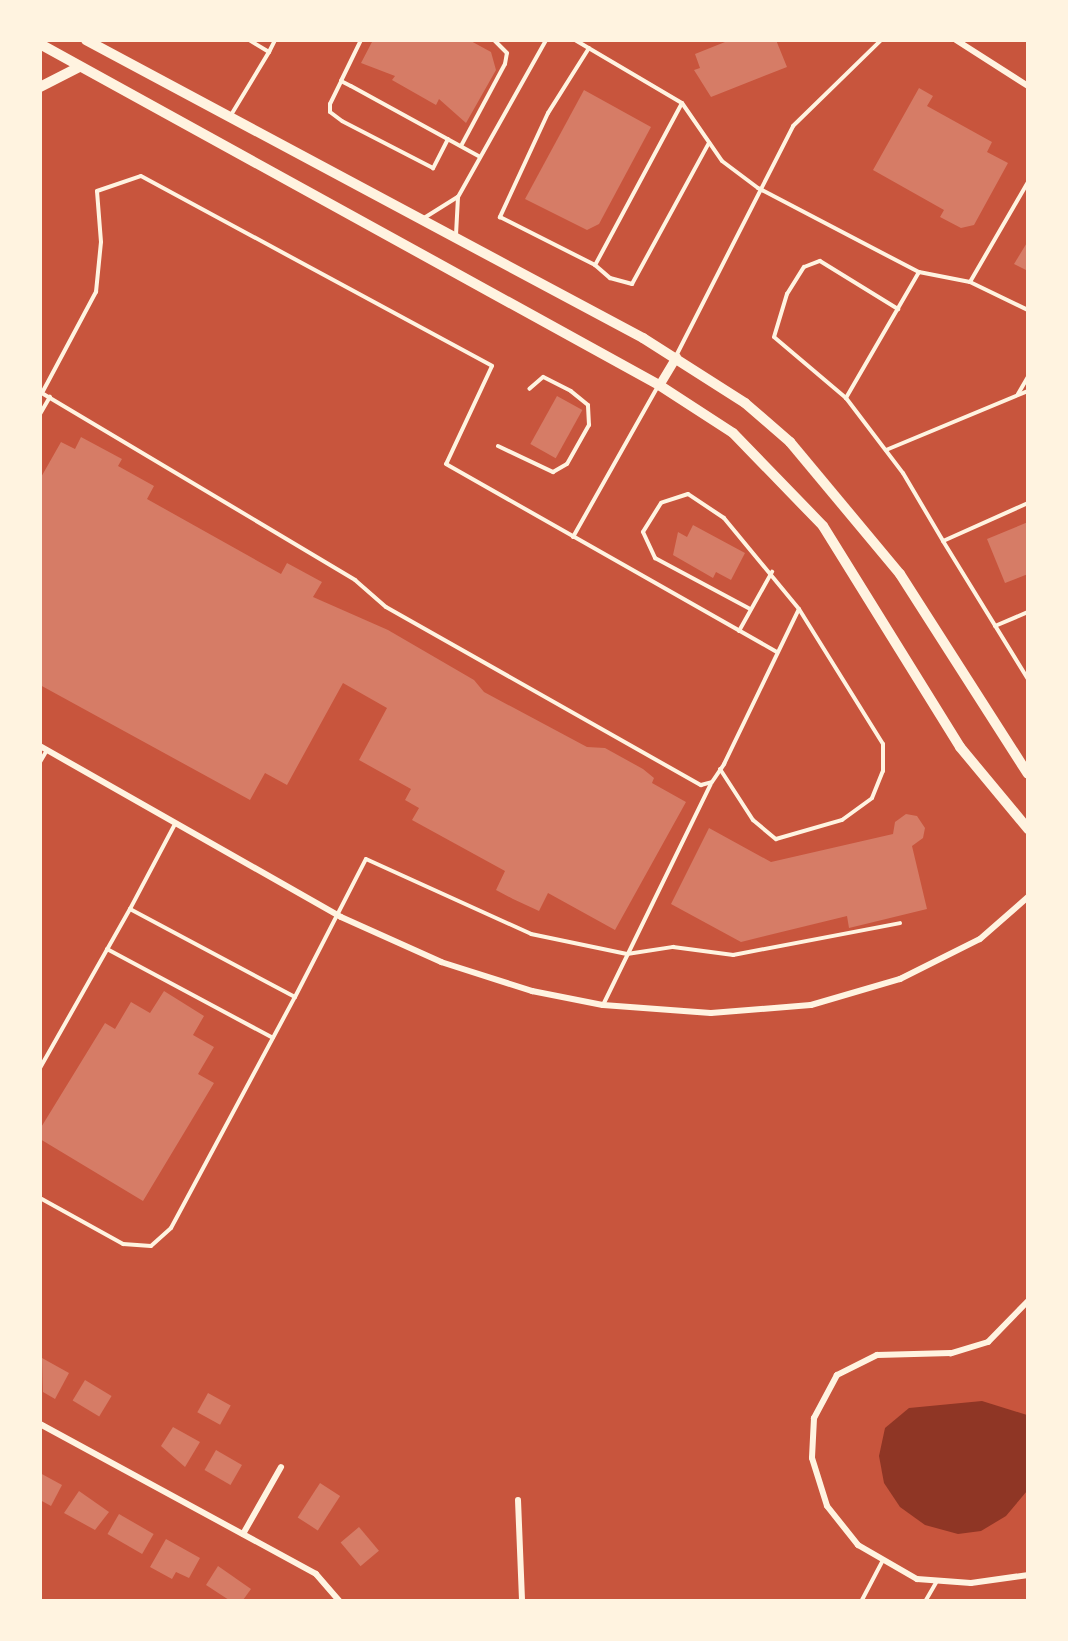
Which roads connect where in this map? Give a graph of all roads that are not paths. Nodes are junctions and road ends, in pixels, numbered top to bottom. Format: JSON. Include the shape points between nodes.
{"nodes":[{"id":1,"x":87,"y":40,"type":"edge"},
{"id":2,"x":249,"y":40,"type":"edge"},
{"id":3,"x":275,"y":40,"type":"edge"},
{"id":4,"x":361,"y":40,"type":"edge"},
{"id":5,"x":494,"y":40,"type":"edge"},
{"id":6,"x":546,"y":40,"type":"edge"},
{"id":7,"x":575,"y":40,"type":"edge"},
{"id":8,"x":881,"y":40,"type":"edge"},
{"id":9,"x":956,"y":40,"type":"edge"},
{"id":10,"x":40,"y":44,"type":"edge"},
{"id":11,"x":589,"y":48,"type":"junction"},
{"id":12,"x":269,"y":52,"type":"junction"},
{"id":13,"x":79,"y":67,"type":"junction"},
{"id":14,"x":341,"y":81,"type":"junction"},
{"id":15,"x":1028,"y":86,"type":"edge"},
{"id":16,"x":40,"y":87,"type":"edge"},
{"id":17,"x":682,"y":103,"type":"junction"},
{"id":18,"x":231,"y":115,"type":"junction"},
{"id":19,"x":448,"y":140,"type":"junction"},
{"id":20,"x":710,"y":142,"type":"junction"},
{"id":21,"x":460,"y":146,"type":"junction"},
{"id":22,"x":480,"y":157,"type":"junction"},
{"id":23,"x":1028,"y":182,"type":"edge"},
{"id":24,"x":758,"y":188,"type":"junction"},
{"id":25,"x":458,"y":197,"type":"junction"},
{"id":26,"x":424,"y":218,"type":"junction"},
{"id":27,"x":456,"y":236,"type":"junction"},
{"id":28,"x":595,"y":265,"type":"junction"},
{"id":29,"x":919,"y":272,"type":"junction"},
{"id":30,"x":970,"y":282,"type":"junction"},
{"id":31,"x":898,"y":309,"type":"junction"},
{"id":32,"x":1028,"y":310,"type":"edge"},
{"id":33,"x":676,"y":357,"type":"junction"},
{"id":34,"x":1028,"y":377,"type":"edge"},
{"id":35,"x":659,"y":385,"type":"junction"},
{"id":36,"x":529,"y":389,"type":"dead end"},
{"id":37,"x":1028,"y":390,"type":"edge"},
{"id":38,"x":41,"y":393,"type":"edge"},
{"id":39,"x":1018,"y":394,"type":"junction"},
{"id":40,"x":50,"y":398,"type":"junction"},
{"id":41,"x":846,"y":398,"type":"junction"},
{"id":42,"x":40,"y":414,"type":"edge"},
{"id":43,"x":498,"y":446,"type":"dead end"},
{"id":44,"x":886,"y":450,"type":"junction"},
{"id":45,"x":1028,"y":503,"type":"edge"},
{"id":46,"x":573,"y":537,"type":"junction"},
{"id":47,"x":943,"y":541,"type":"junction"},
{"id":48,"x":772,"y":572,"type":"junction"},
{"id":49,"x":750,"y":609,"type":"junction"},
{"id":50,"x":799,"y":609,"type":"junction"},
{"id":51,"x":1028,"y":612,"type":"edge"},
{"id":52,"x":995,"y":626,"type":"junction"},
{"id":53,"x":739,"y":630,"type":"junction"},
{"id":54,"x":777,"y":652,"type":"junction"},
{"id":55,"x":1028,"y":679,"type":"edge"},
{"id":56,"x":40,"y":746,"type":"edge"},
{"id":57,"x":47,"y":750,"type":"junction"},
{"id":58,"x":40,"y":762,"type":"edge"},
{"id":59,"x":720,"y":769,"type":"junction"},
{"id":60,"x":1028,"y":774,"type":"edge"},
{"id":61,"x":712,"y":782,"type":"junction"},
{"id":62,"x":176,"y":824,"type":"junction"},
{"id":63,"x":1028,"y":829,"type":"edge"},
{"id":64,"x":1028,"y":897,"type":"edge"},
{"id":65,"x":130,"y":909,"type":"junction"},
{"id":66,"x":341,"y":917,"type":"junction"},
{"id":67,"x":900,"y":923,"type":"dead end"},
{"id":68,"x":106,"y":949,"type":"junction"},
{"id":69,"x":627,"y":954,"type":"junction"},
{"id":70,"x":295,"y":997,"type":"junction"},
{"id":71,"x":603,"y":1005,"type":"junction"},
{"id":72,"x":273,"y":1038,"type":"junction"},
{"id":73,"x":40,"y":1068,"type":"edge"},
{"id":74,"x":40,"y":1198,"type":"edge"},
{"id":75,"x":1028,"y":1300,"type":"edge"},
{"id":76,"x":40,"y":1424,"type":"edge"},
{"id":77,"x":281,"y":1467,"type":"dead end"},
{"id":78,"x":518,"y":1500,"type":"dead end"},
{"id":79,"x":243,"y":1534,"type":"junction"},
{"id":80,"x":883,"y":1560,"type":"junction"},
{"id":81,"x":1028,"y":1575,"type":"edge"},
{"id":82,"x":937,"y":1581,"type":"junction"},
{"id":83,"x":339,"y":1600,"type":"edge"},
{"id":84,"x":522,"y":1600,"type":"edge"},
{"id":85,"x":862,"y":1600,"type":"edge"},
{"id":86,"x":926,"y":1600,"type":"edge"}],
"edges":[{"from":1,"to":18,"type":"main road"},
{"from":2,"to":12,"type":"lane"},
{"from":3,"to":12,"type":"lane"},
{"from":4,"to":14,"type":"lane"},
{"from":5,"to":21,"type":"lane","via":[[507,53],[505,64]]},
{"from":6,"to":22,"type":"lane"},
{"from":7,"to":11,"type":"lane"},
{"from":8,"to":24,"type":"lane","via":[[792,126]]},
{"from":9,"to":15,"type":"street"},
{"from":10,"to":13,"type":"main road"},
{"from":11,"to":17,"type":"lane"},
{"from":11,"to":28,"type":"lane","via":[[548,113],[500,217]]},
{"from":12,"to":18,"type":"lane"},
{"from":13,"to":16,"type":"main road"},
{"from":13,"to":35,"type":"main road"},
{"from":14,"to":19,"type":"lane"},
{"from":14,"to":19,"type":"lane","via":[[330,112],[342,121],[433,168]]},
{"from":17,"to":20,"type":"lane"},
{"from":17,"to":28,"type":"lane"},
{"from":18,"to":26,"type":"main road"},
{"from":19,"to":21,"type":"lane"},
{"from":20,"to":24,"type":"lane","via":[[722,161]]},
{"from":20,"to":28,"type":"lane","via":[[632,284],[610,278]]},
{"from":21,"to":22,"type":"lane"},
{"from":22,"to":25,"type":"lane"},
{"from":23,"to":30,"type":"lane"},
{"from":24,"to":29,"type":"lane"},
{"from":24,"to":33,"type":"lane"},
{"from":25,"to":26,"type":"lane"},
{"from":25,"to":27,"type":"lane"},
{"from":26,"to":27,"type":"main road"},
{"from":27,"to":33,"type":"main road"},
{"from":29,"to":30,"type":"lane"},
{"from":29,"to":31,"type":"lane"},
{"from":30,"to":32,"type":"lane"},
{"from":31,"to":41,"type":"lane"},
{"from":31,"to":41,"type":"lane","via":[[820,261],[804,267],[787,294],[774,337]]},
{"from":33,"to":35,"type":"street"},
{"from":33,"to":60,"type":"main road","via":[[767,421],[832,488],[900,574]]},
{"from":34,"to":39,"type":"lane"},
{"from":35,"to":46,"type":"lane"},
{"from":35,"to":63,"type":"main road","via":[[733,433],[823,526],[960,747]]},
{"from":36,"to":43,"type":"lane","via":[[543,377],[571,391],[588,405],[589,425],[567,464],[553,472]]},
{"from":37,"to":39,"type":"lane"},
{"from":38,"to":40,"type":"lane"},
{"from":38,"to":46,"type":"lane","via":[[96,292],[101,242],[97,191],[141,176],[492,366],[446,464]]},
{"from":39,"to":44,"type":"lane"},
{"from":40,"to":42,"type":"lane"},
{"from":40,"to":61,"type":"lane","via":[[537,696],[701,785]]},
{"from":41,"to":44,"type":"lane"},
{"from":44,"to":47,"type":"lane"},
{"from":45,"to":47,"type":"lane"},
{"from":46,"to":53,"type":"lane"},
{"from":47,"to":52,"type":"lane"},
{"from":48,"to":49,"type":"lane"},
{"from":48,"to":49,"type":"lane","via":[[724,518],[688,494],[661,503],[643,532],[655,558]]},
{"from":48,"to":50,"type":"lane"},
{"from":49,"to":53,"type":"lane"},
{"from":50,"to":54,"type":"lane"},
{"from":50,"to":59,"type":"lane","via":[[883,744],[883,771],[872,798],[842,820],[776,839],[753,820]]},
{"from":51,"to":52,"type":"lane"},
{"from":52,"to":55,"type":"lane"},
{"from":53,"to":54,"type":"lane"},
{"from":54,"to":59,"type":"lane"},
{"from":56,"to":57,"type":"street"},
{"from":57,"to":58,"type":"lane"},
{"from":57,"to":62,"type":"street"},
{"from":59,"to":61,"type":"lane"},
{"from":61,"to":69,"type":"lane"},
{"from":62,"to":65,"type":"lane"},
{"from":62,"to":66,"type":"street"},
{"from":64,"to":71,"type":"street","via":[[980,939],[900,979],[811,1005],[711,1013]]},
{"from":65,"to":68,"type":"lane"},
{"from":65,"to":70,"type":"lane"},
{"from":66,"to":69,"type":"lane","via":[[366,860],[531,934]]},
{"from":66,"to":70,"type":"lane"},
{"from":66,"to":71,"type":"street","via":[[441,962],[532,991]]},
{"from":67,"to":69,"type":"lane","via":[[733,955],[673,947]]},
{"from":68,"to":72,"type":"lane"},
{"from":68,"to":73,"type":"lane"},
{"from":69,"to":71,"type":"lane"},
{"from":70,"to":72,"type":"lane"},
{"from":72,"to":74,"type":"lane","via":[[171,1228],[151,1246],[123,1244]]},
{"from":75,"to":80,"type":"street","via":[[988,1342],[951,1353],[877,1355],[837,1375],[814,1418],[812,1458],[827,1506],[858,1545]]},
{"from":76,"to":79,"type":"street"},
{"from":77,"to":79,"type":"street"},
{"from":78,"to":84,"type":"street"},
{"from":79,"to":83,"type":"street","via":[[316,1574]]},
{"from":80,"to":82,"type":"street","via":[[917,1579]]},
{"from":80,"to":85,"type":"lane"},
{"from":81,"to":82,"type":"street","via":[[971,1583]]},
{"from":82,"to":86,"type":"lane"}]}
